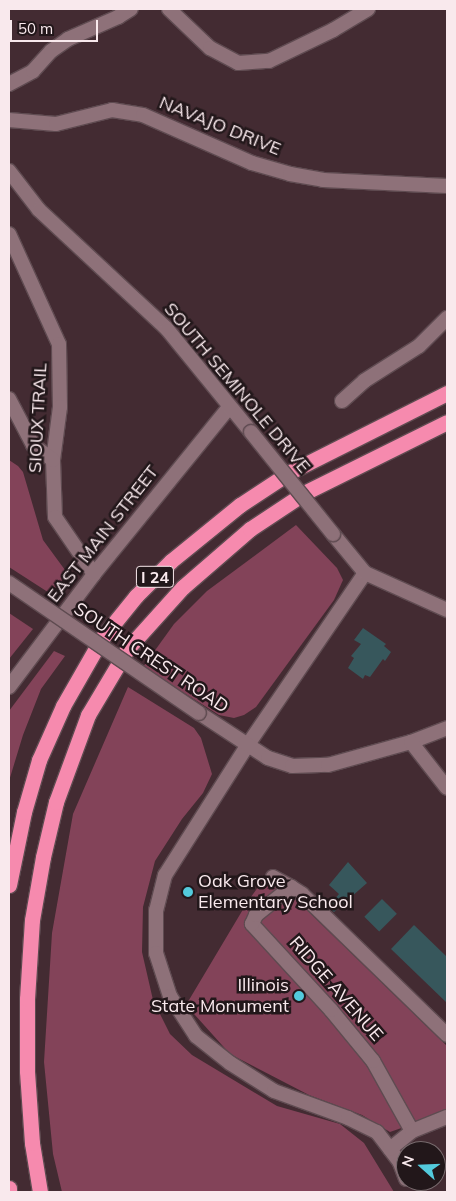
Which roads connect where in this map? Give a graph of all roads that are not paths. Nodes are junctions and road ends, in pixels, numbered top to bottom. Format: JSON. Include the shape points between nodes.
{"nodes":[{"id":1,"x":130,"y":9,"type":"edge"},
{"id":2,"x":169,"y":9,"type":"edge"},
{"id":3,"x":368,"y":9,"type":"edge"},
{"id":4,"x":9,"y":84,"type":"edge"},
{"id":5,"x":9,"y":120,"type":"edge"},
{"id":6,"x":9,"y":171,"type":"edge"},
{"id":7,"x":447,"y":176,"type":"edge"},
{"id":8,"x":442,"y":187,"type":"edge"},
{"id":9,"x":9,"y":234,"type":"edge"},
{"id":10,"x":447,"y":318,"type":"edge"},
{"id":11,"x":447,"y":394,"type":"edge"},
{"id":12,"x":9,"y":399,"type":"edge"},
{"id":13,"x":342,"y":401,"type":"dead end"},
{"id":14,"x":229,"y":407,"type":"junction"},
{"id":15,"x":447,"y":422,"type":"edge"},
{"id":16,"x":53,"y":460,"type":"junction"},
{"id":17,"x":94,"y":574,"type":"junction"},
{"id":18,"x":365,"y":574,"type":"junction"},
{"id":19,"x":9,"y":584,"type":"edge"},
{"id":20,"x":447,"y":610,"type":"edge"},
{"id":21,"x":9,"y":687,"type":"edge"},
{"id":22,"x":447,"y":728,"type":"edge"},
{"id":23,"x":411,"y":742,"type":"junction"},
{"id":24,"x":247,"y":746,"type":"junction"},
{"id":25,"x":447,"y":788,"type":"edge"},
{"id":26,"x":273,"y":877,"type":"dead end"},
{"id":27,"x":9,"y":885,"type":"edge"},
{"id":28,"x":291,"y":887,"type":"junction"},
{"id":29,"x":447,"y":1034,"type":"edge"},
{"id":30,"x":447,"y":1117,"type":"edge"},
{"id":31,"x":412,"y":1131,"type":"junction"},
{"id":32,"x":390,"y":1149,"type":"junction"},
{"id":33,"x":396,"y":1157,"type":"edge"},
{"id":34,"x":9,"y":1188,"type":"edge"},
{"id":35,"x":9,"y":1192,"type":"edge"},
{"id":36,"x":40,"y":1192,"type":"edge"}],
"edges":[{"from":1,"to":4,"type":"street","via":[[51,50],[33,71]]},
{"from":2,"to":3,"type":"street","via":[[210,48],[238,63],[269,61]]},
{"from":5,"to":8,"type":"street","name":"NAVAJO DRIVE","via":[[56,124],[112,110],[143,115],[252,163],[290,174],[323,180]]},
{"from":6,"to":14,"type":"street","name":"SOUTH SEMINOLE DRIVE","via":[[39,210],[167,329]]},
{"from":7,"to":8,"type":"street"},
{"from":9,"to":16,"type":"street","name":"SIOUX TRAIL","via":[[59,344],[60,407]]},
{"from":10,"to":13,"type":"street","via":[[419,346],[364,381]]},
{"from":11,"to":27,"type":"highway","number":"I 24","via":[[283,476],[217,523],[171,561],[136,596],[102,638],[62,706],[39,760]]},
{"from":12,"to":16,"type":"street","via":[[33,445]]},
{"from":14,"to":17,"type":"street","name":"EAST MAIN STREET"},
{"from":14,"to":18,"type":"street","name":"SOUTH SEMINOLE DRIVE","bridge":true},
{"from":15,"to":36,"type":"highway","number":"I 24","via":[[306,492],[250,529],[183,587],[128,648],[88,715],[56,802],[42,857],[32,920],[27,1071],[32,1143]]},
{"from":16,"to":17,"type":"street","name":"SIOUX TRAIL","via":[[55,517]]},
{"from":17,"to":21,"type":"street","name":"EAST MAIN STREET"},
{"from":18,"to":20,"type":"street","name":"SOUTH SEMINOLE DRIVE"},
{"from":18,"to":24,"type":"street"},
{"from":19,"to":24,"type":"street","name":"SOUTH CREST ROAD","bridge":true},
{"from":22,"to":23,"type":"street"},
{"from":23,"to":24,"type":"street","via":[[328,765],[292,766]]},
{"from":23,"to":25,"type":"street"},
{"from":24,"to":32,"type":"street","via":[[165,875],[156,910],[156,953],[170,996],[196,1036],[230,1063],[274,1091],[377,1132]]},
{"from":26,"to":28,"type":"street"},
{"from":28,"to":29,"type":"street"},
{"from":28,"to":31,"type":"street","name":"RIDGE AVENUE","via":[[256,915],[252,924],[374,1060]]},
{"from":30,"to":31,"type":"street"},
{"from":31,"to":32,"type":"street"},
{"from":32,"to":33,"type":"street"},
{"from":34,"to":35,"type":"highway"}]}
